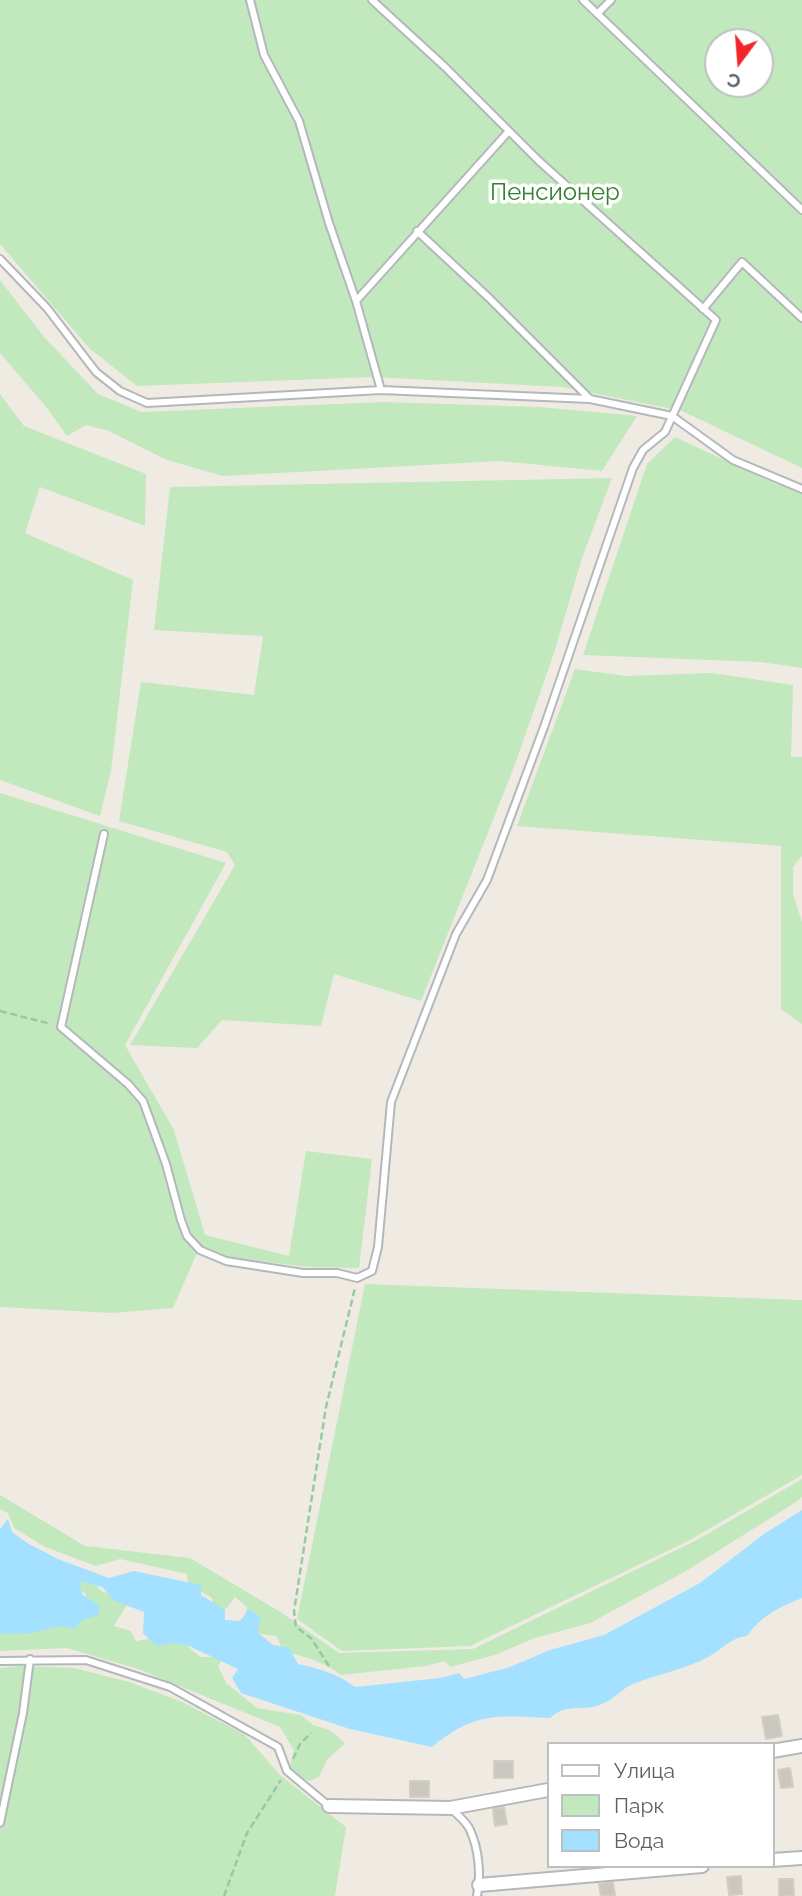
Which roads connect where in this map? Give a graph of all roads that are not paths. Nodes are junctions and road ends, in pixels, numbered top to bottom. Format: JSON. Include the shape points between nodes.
{"nodes":[{"id":1,"x":250,"y":0,"type":"edge"},
{"id":2,"x":372,"y":0,"type":"edge"},
{"id":3,"x":583,"y":0,"type":"edge"},
{"id":4,"x":611,"y":0,"type":"edge"},
{"id":5,"x":598,"y":13,"type":"junction"},
{"id":6,"x":509,"y":131,"type":"junction"},
{"id":7,"x":802,"y":210,"type":"edge"},
{"id":8,"x":417,"y":231,"type":"junction"},
{"id":9,"x":0,"y":259,"type":"edge"},
{"id":10,"x":356,"y":301,"type":"junction"},
{"id":11,"x":703,"y":309,"type":"junction"},
{"id":12,"x":802,"y":318,"type":"edge"},
{"id":13,"x":381,"y":390,"type":"junction"},
{"id":14,"x":590,"y":399,"type":"junction"},
{"id":15,"x":673,"y":416,"type":"junction"},
{"id":16,"x":802,"y":489,"type":"edge"},
{"id":17,"x":104,"y":834,"type":"dead end"},
{"id":18,"x":30,"y":1659,"type":"junction"},
{"id":19,"x":0,"y":1661,"type":"edge"},
{"id":20,"x":802,"y":1746,"type":"edge"},
{"id":21,"x":774,"y":1751,"type":"edge"},
{"id":22,"x":546,"y":1790,"type":"edge"},
{"id":23,"x":330,"y":1806,"type":"joint"},
{"id":24,"x":450,"y":1808,"type":"junction"},
{"id":25,"x":0,"y":1823,"type":"edge"},
{"id":26,"x":802,"y":1858,"type":"edge"},
{"id":27,"x":774,"y":1860,"type":"edge"},
{"id":28,"x":684,"y":1868,"type":"edge"},
{"id":29,"x":478,"y":1891,"type":"edge"}],
"edges":[{"from":1,"to":10,"type":"lane","via":[[264,55],[299,121]]},
{"from":2,"to":6,"type":"lane"},
{"from":3,"to":5,"type":"lane"},
{"from":4,"to":5,"type":"lane"},
{"from":5,"to":7,"type":"lane"},
{"from":6,"to":8,"type":"lane"},
{"from":6,"to":11,"type":"lane"},
{"from":8,"to":10,"type":"lane"},
{"from":8,"to":14,"type":"lane"},
{"from":9,"to":13,"type":"lane","via":[[47,308],[96,372],[120,391],[147,402]]},
{"from":10,"to":13,"type":"lane"},
{"from":11,"to":12,"type":"lane","via":[[742,261]]},
{"from":11,"to":15,"type":"lane","via":[[716,320]]},
{"from":13,"to":14,"type":"lane"},
{"from":14,"to":15,"type":"lane"},
{"from":15,"to":16,"type":"lane","via":[[733,460]]},
{"from":15,"to":17,"type":"lane","via":[[633,468],[487,880],[456,934],[391,1102],[372,1271],[357,1278],[226,1261],[200,1250],[187,1236],[143,1101],[61,1027]]},
{"from":18,"to":19,"type":"lane"},
{"from":18,"to":23,"type":"lane","via":[[86,1660],[170,1687],[278,1746],[286,1771]]},
{"from":18,"to":25,"type":"lane"},
{"from":20,"to":21,"type":"street"},
{"from":22,"to":24,"type":"street"},
{"from":23,"to":24,"type":"street"},
{"from":24,"to":29,"type":"lane","via":[[470,1828]]},
{"from":26,"to":27,"type":"street"},
{"from":28,"to":29,"type":"street"}]}
